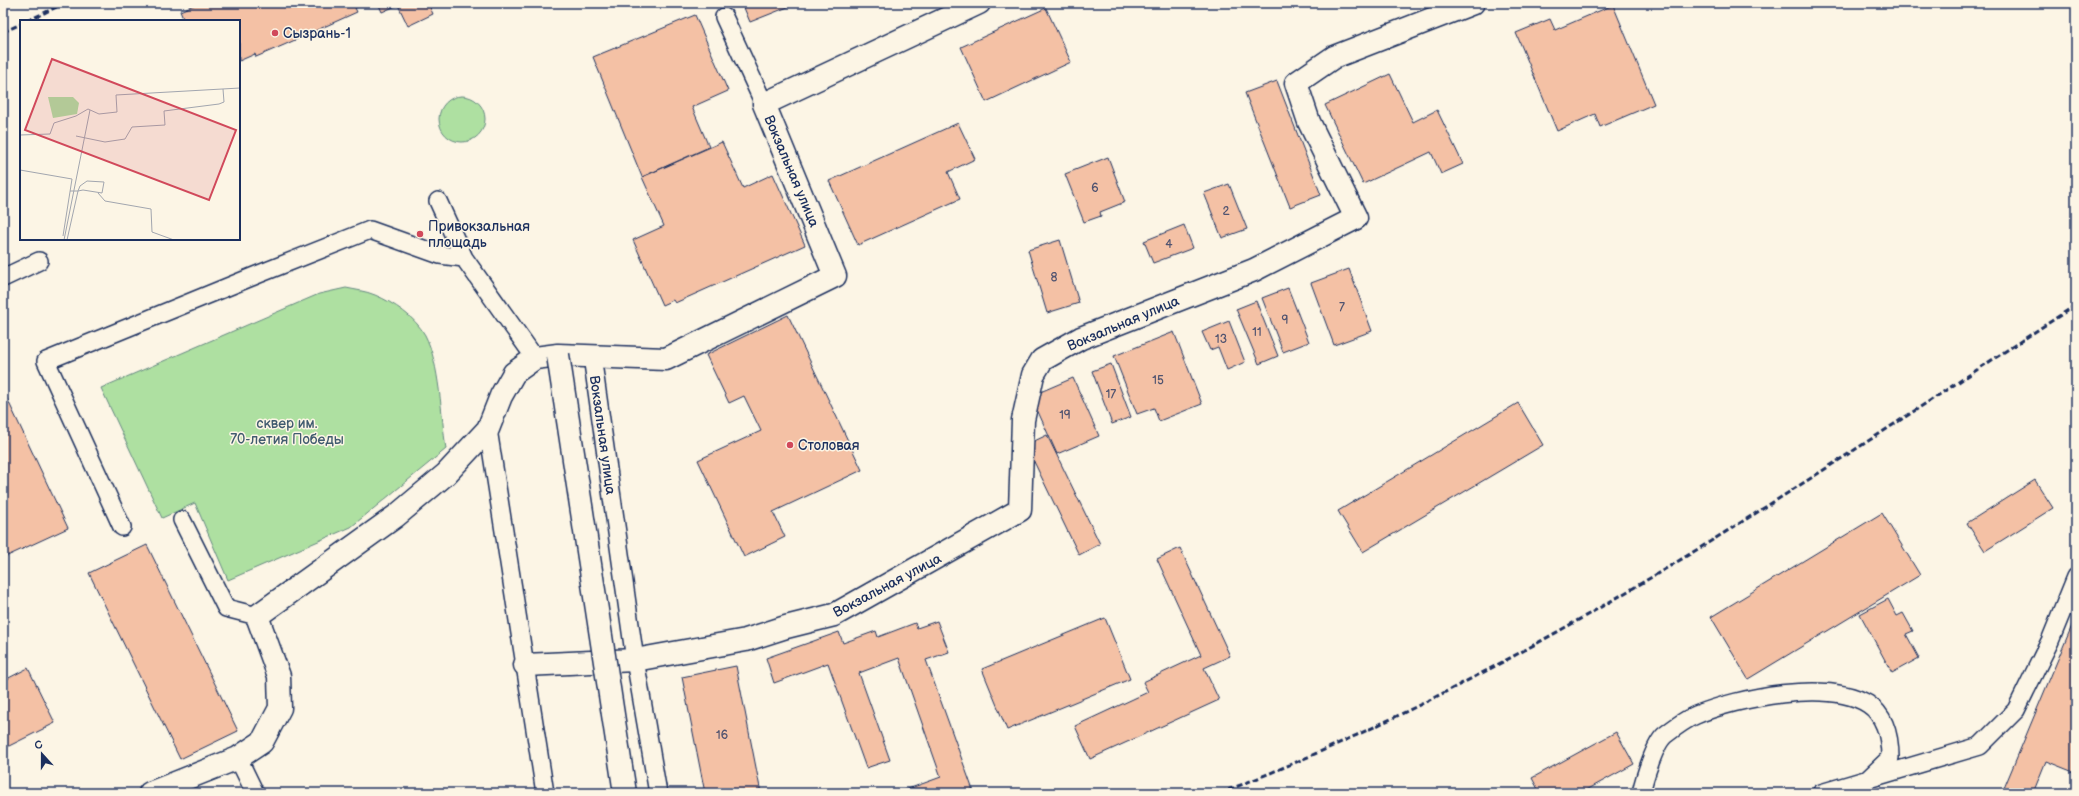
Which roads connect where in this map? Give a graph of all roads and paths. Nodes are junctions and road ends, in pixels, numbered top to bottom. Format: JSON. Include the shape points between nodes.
{"nodes":[{"id":1,"x":979,"y":3,"type":"edge"},
{"id":2,"x":1473,"y":3,"type":"edge"},
{"id":3,"x":724,"y":18,"type":"dead end"},
{"id":4,"x":764,"y":104,"type":"junction"},
{"id":5,"x":438,"y":201,"type":"dead end"},
{"id":6,"x":464,"y":258,"type":"junction"},
{"id":7,"x":39,"y":261,"type":"dead end"},
{"id":8,"x":3,"y":278,"type":"edge"},
{"id":9,"x":558,"y":354,"type":"junction"},
{"id":10,"x":592,"y":356,"type":"junction"},
{"id":11,"x":535,"y":358,"type":"junction"},
{"id":12,"x":488,"y":429,"type":"junction"},
{"id":13,"x":182,"y":520,"type":"dead end"},
{"id":14,"x":122,"y":527,"type":"dead end"},
{"id":15,"x":2076,"y":577,"type":"edge"},
{"id":16,"x":257,"y":616,"type":"junction"},
{"id":17,"x":635,"y":660,"type":"junction"},
{"id":18,"x":525,"y":665,"type":"junction"},
{"id":19,"x":238,"y":758,"type":"junction"},
{"id":20,"x":1867,"y":780,"type":"junction"},
{"id":21,"x":150,"y":793,"type":"edge"},
{"id":22,"x":255,"y":793,"type":"edge"},
{"id":23,"x":545,"y":793,"type":"edge"},
{"id":24,"x":625,"y":793,"type":"edge"},
{"id":25,"x":658,"y":793,"type":"edge"},
{"id":26,"x":1641,"y":793,"type":"edge"},
{"id":27,"x":1821,"y":793,"type":"edge"}],
"edges":[{"from":1,"to":4,"type":"street","name":"Вокзальная улица"},
{"from":2,"to":17,"type":"street","name":"Вокзальная улица","via":[[1334,57],[1296,83],[1309,122],[1356,218],[1254,270],[1081,338],[1042,360],[1034,375],[1023,420],[1020,510],[834,615],[786,626],[746,640]]},
{"from":3,"to":4,"type":"lane"},
{"from":4,"to":10,"type":"street","name":"Вокзальная улица","via":[[835,276],[666,359]]},
{"from":5,"to":6,"type":"lane"},
{"from":6,"to":11,"type":"lane"},
{"from":6,"to":14,"type":"lane","via":[[440,255],[370,230],[46,361]]},
{"from":7,"to":8,"type":"lane"},
{"from":9,"to":10,"type":"street"},
{"from":9,"to":11,"type":"street"},
{"from":9,"to":24,"type":"street","bridge":true},
{"from":10,"to":17,"type":"lane","name":"Вокзальная улица"},
{"from":11,"to":12,"type":"street","via":[[514,373],[501,396]]},
{"from":12,"to":16,"type":"street","via":[[446,474],[396,516]]},
{"from":12,"to":18,"type":"lane"},
{"from":13,"to":16,"type":"lane","via":[[226,608]]},
{"from":15,"to":20,"type":"lane","via":[[2050,641],[2016,710],[1980,746]]},
{"from":16,"to":19,"type":"street","via":[[278,676],[280,708],[262,742]]},
{"from":17,"to":18,"type":"street"},
{"from":17,"to":25,"type":"lane"},
{"from":18,"to":23,"type":"lane"},
{"from":19,"to":21,"type":"street"},
{"from":19,"to":22,"type":"lane"},
{"from":20,"to":26,"type":"lane","via":[[1890,758],[1890,742],[1884,723],[1868,705],[1849,696],[1812,691],[1742,701],[1695,715],[1664,736],[1646,772]]},
{"from":20,"to":27,"type":"lane"}]}
